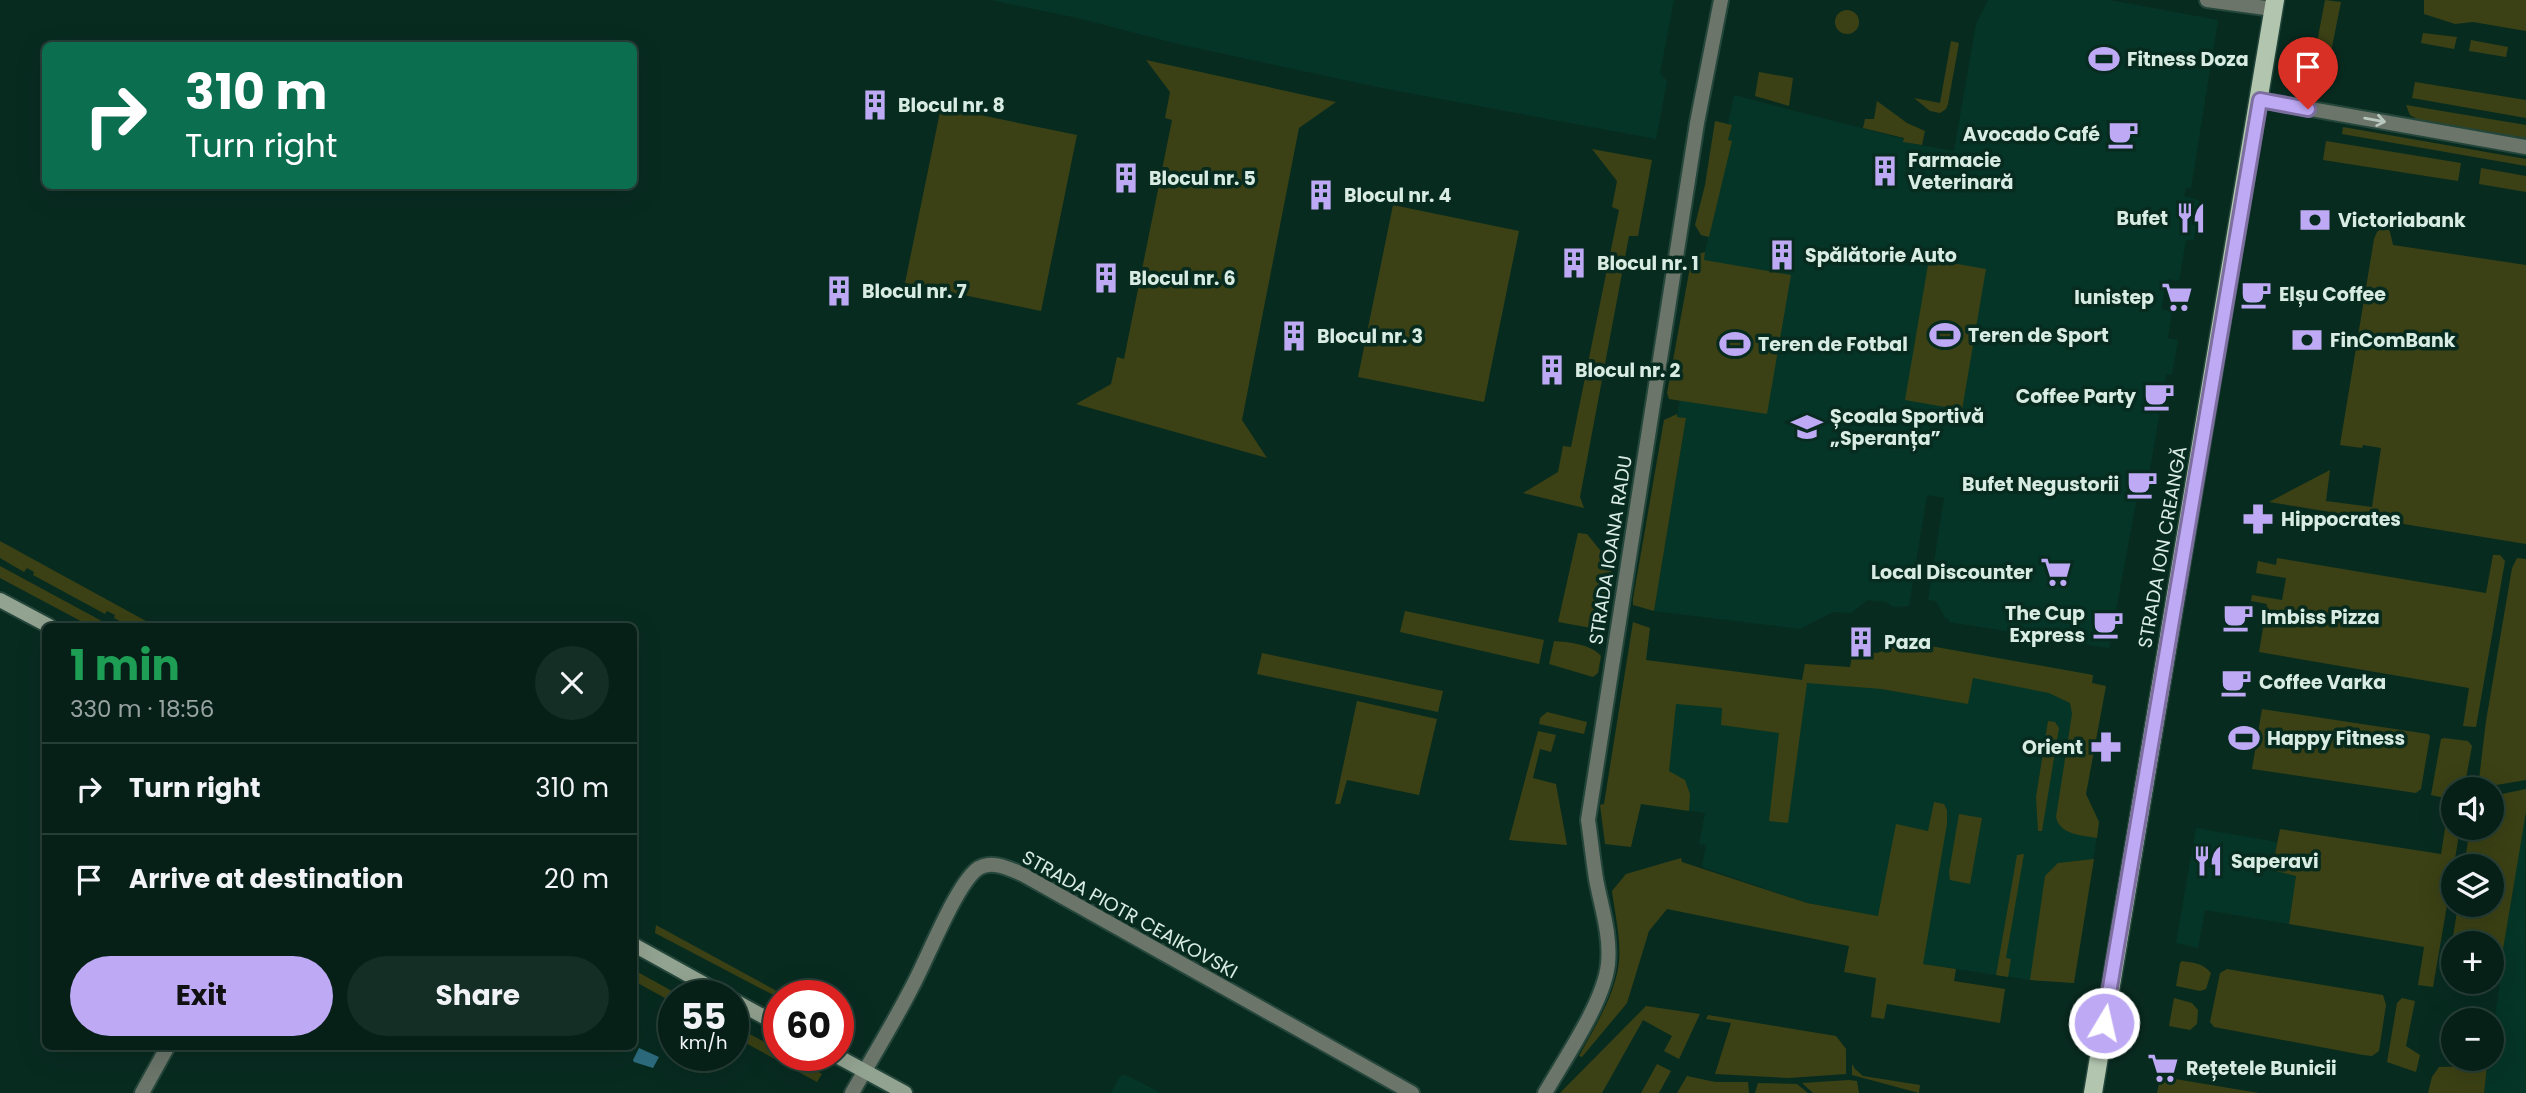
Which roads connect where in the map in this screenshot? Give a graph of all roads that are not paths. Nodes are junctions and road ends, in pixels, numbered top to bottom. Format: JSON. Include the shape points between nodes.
{"nodes":[{"id":1,"x":1721,"y":0,"type":"edge"},
{"id":2,"x":2207,"y":0,"type":"edge"},
{"id":3,"x":2274,"y":4,"type":"edge"},
{"id":4,"x":2260,"y":100,"type":"junction"},
{"id":5,"x":2526,"y":147,"type":"edge"},
{"id":6,"x":0,"y":600,"type":"edge"},
{"id":7,"x":43,"y":623,"type":"edge"},
{"id":8,"x":637,"y":947,"type":"edge"},
{"id":9,"x":697,"y":980,"type":"edge"},
{"id":10,"x":165,"y":1050,"type":"edge"},
{"id":11,"x":854,"y":1065,"type":"edge"},
{"id":12,"x":864,"y":1071,"type":"junction"},
{"id":13,"x":142,"y":1093,"type":"edge"},
{"id":14,"x":852,"y":1093,"type":"edge"},
{"id":15,"x":905,"y":1093,"type":"edge"},
{"id":16,"x":1412,"y":1093,"type":"edge"},
{"id":17,"x":1545,"y":1093,"type":"edge"},
{"id":18,"x":2093,"y":1093,"type":"edge"}],
"edges":[{"from":1,"to":17,"type":"street","name":"STRADA IOANA RADU","via":[[1697,123],[1588,820],[1609,943],[1608,964],[1596,1003]]},
{"from":2,"to":3,"type":"street","name":"STRADA ION CREANGĂ"},
{"from":3,"to":4,"type":"main road","name":"STRADA ION CREANGĂ"},
{"from":4,"to":5,"type":"street","one_way":true},
{"from":4,"to":18,"type":"main road","name":"STRADA ION CREANGĂ"},
{"from":6,"to":7,"type":"main road"},
{"from":8,"to":9,"type":"main road"},
{"from":10,"to":13,"type":"street"},
{"from":11,"to":12,"type":"main road"},
{"from":12,"to":14,"type":"street","name":"STRADA PIOTR CEAIKOVSKI"},
{"from":12,"to":15,"type":"main road"},
{"from":12,"to":16,"type":"street","name":"STRADA PIOTR CEAIKOVSKI","via":[[966,881],[986,865],[997,865],[1022,874]]}]}
